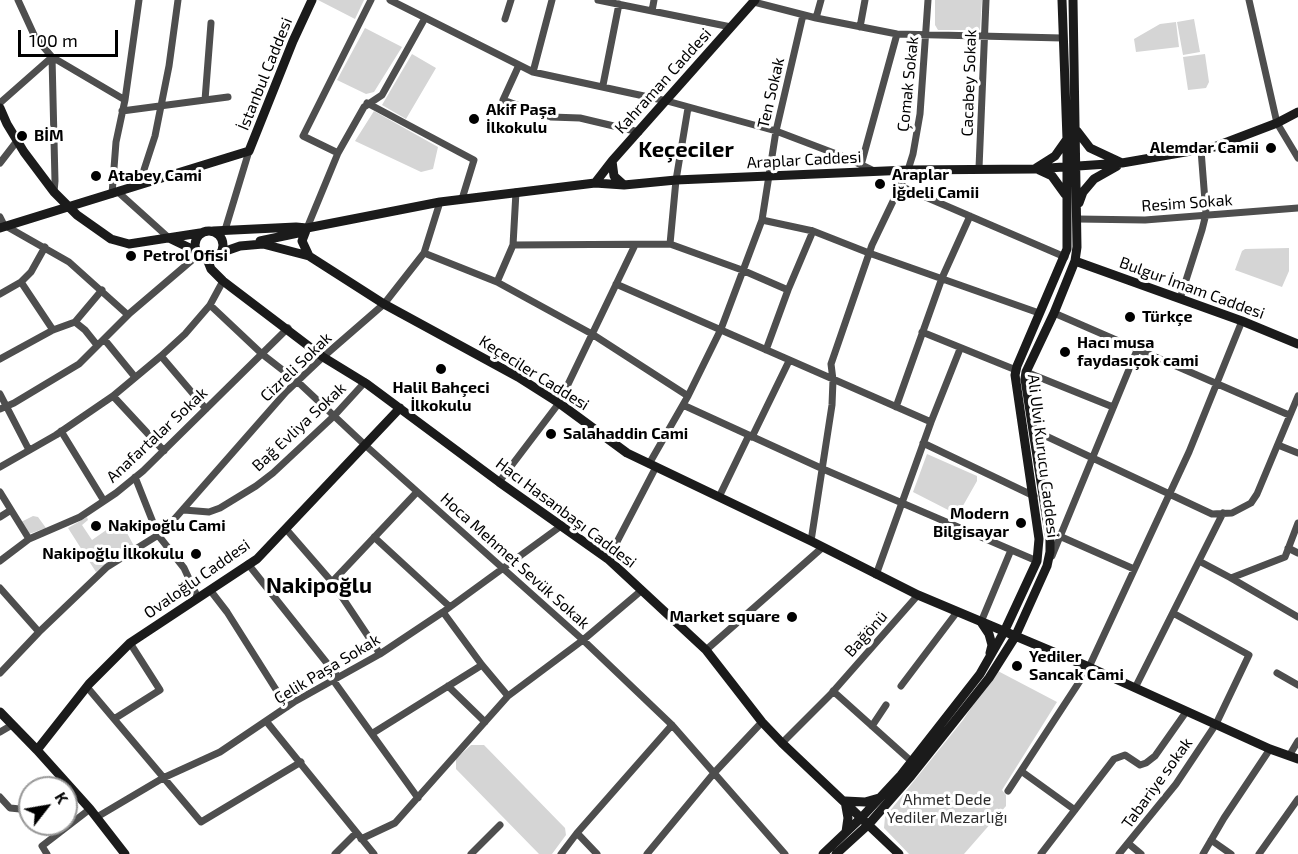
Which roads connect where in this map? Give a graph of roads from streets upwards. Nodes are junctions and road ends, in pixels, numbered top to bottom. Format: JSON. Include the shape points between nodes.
{"nodes":[{"id":1,"x":18,"y":0,"type":"edge"},
{"id":2,"x":139,"y":0,"type":"edge"},
{"id":3,"x":178,"y":0,"type":"edge"},
{"id":4,"x":312,"y":0,"type":"edge"},
{"id":5,"x":371,"y":0,"type":"edge"},
{"id":6,"x":390,"y":0,"type":"edge"},
{"id":7,"x":511,"y":0,"type":"edge"},
{"id":8,"x":552,"y":0,"type":"edge"},
{"id":9,"x":598,"y":0,"type":"edge"},
{"id":10,"x":654,"y":0,"type":"edge"},
{"id":11,"x":821,"y":0,"type":"edge"},
{"id":12,"x":865,"y":0,"type":"edge"},
{"id":13,"x":928,"y":0,"type":"edge"},
{"id":14,"x":986,"y":0,"type":"edge"},
{"id":15,"x":1062,"y":0,"type":"edge"},
{"id":16,"x":1072,"y":0,"type":"edge"},
{"id":17,"x":1249,"y":0,"type":"edge"},
{"id":18,"x":754,"y":1,"type":"edge"},
{"id":19,"x":619,"y":4,"type":"junction"},
{"id":20,"x":652,"y":10,"type":"junction"},
{"id":21,"x":803,"y":15,"type":"junction"},
{"id":22,"x":425,"y":18,"type":"junction"},
{"id":23,"x":816,"y":18,"type":"junction"},
{"id":24,"x":506,"y":19,"type":"dead end"},
{"id":25,"x":211,"y":23,"type":"dead end"},
{"id":26,"x":731,"y":27,"type":"junction"},
{"id":27,"x":860,"y":27,"type":"junction"},
{"id":28,"x":897,"y":34,"type":"junction"},
{"id":29,"x":927,"y":34,"type":"junction"},
{"id":30,"x":985,"y":36,"type":"junction"},
{"id":31,"x":1062,"y":38,"type":"junction"},
{"id":32,"x":52,"y":57,"type":"junction"},
{"id":33,"x":519,"y":65,"type":"junction"},
{"id":34,"x":533,"y":72,"type":"junction"},
{"id":35,"x":603,"y":86,"type":"junction"},
{"id":36,"x":228,"y":97,"type":"dead end"},
{"id":37,"x":125,"y":100,"type":"junction"},
{"id":38,"x":205,"y":100,"type":"junction"},
{"id":39,"x":667,"y":101,"type":"junction"},
{"id":40,"x":0,"y":103,"type":"edge"},
{"id":41,"x":367,"y":103,"type":"junction"},
{"id":42,"x":0,"y":108,"type":"edge"},
{"id":43,"x":161,"y":108,"type":"junction"},
{"id":44,"x":688,"y":108,"type":"junction"},
{"id":45,"x":122,"y":111,"type":"junction"},
{"id":46,"x":1298,"y":112,"type":"edge"},
{"id":47,"x":3,"y":121,"type":"edge"},
{"id":48,"x":1277,"y":123,"type":"junction"},
{"id":49,"x":1076,"y":129,"type":"junction"},
{"id":50,"x":776,"y":131,"type":"junction"},
{"id":51,"x":639,"y":132,"type":"junction"},
{"id":52,"x":1067,"y":139,"type":"junction"},
{"id":53,"x":17,"y":141,"type":"junction"},
{"id":54,"x":1201,"y":150,"type":"junction"},
{"id":55,"x":249,"y":151,"type":"junction"},
{"id":56,"x":338,"y":153,"type":"junction"},
{"id":57,"x":1298,"y":158,"type":"edge"},
{"id":58,"x":612,"y":161,"type":"junction"},
{"id":59,"x":0,"y":163,"type":"edge"},
{"id":60,"x":1122,"y":163,"type":"junction"},
{"id":61,"x":861,"y":165,"type":"junction"},
{"id":62,"x":979,"y":168,"type":"junction"},
{"id":63,"x":1072,"y":168,"type":"junction"},
{"id":64,"x":1034,"y":169,"type":"junction"},
{"id":65,"x":908,"y":170,"type":"junction"},
{"id":66,"x":874,"y":172,"type":"junction"},
{"id":67,"x":768,"y":177,"type":"junction"},
{"id":68,"x":675,"y":180,"type":"junction"},
{"id":69,"x":595,"y":183,"type":"junction"},
{"id":70,"x":139,"y":185,"type":"junction"},
{"id":71,"x":624,"y":185,"type":"junction"},
{"id":72,"x":900,"y":186,"type":"junction"},
{"id":73,"x":54,"y":192,"type":"junction"},
{"id":74,"x":516,"y":192,"type":"junction"},
{"id":75,"x":115,"y":193,"type":"junction"},
{"id":76,"x":1067,"y":198,"type":"junction"},
{"id":77,"x":462,"y":199,"type":"junction"},
{"id":78,"x":440,"y":201,"type":"junction"},
{"id":79,"x":1077,"y":206,"type":"junction"},
{"id":80,"x":69,"y":207,"type":"junction"},
{"id":81,"x":1298,"y":208,"type":"edge"},
{"id":82,"x":46,"y":212,"type":"junction"},
{"id":83,"x":1206,"y":214,"type":"junction"},
{"id":84,"x":970,"y":216,"type":"junction"},
{"id":85,"x":1078,"y":219,"type":"junction"},
{"id":86,"x":762,"y":220,"type":"junction"},
{"id":87,"x":1,"y":223,"type":"edge"},
{"id":88,"x":307,"y":228,"type":"junction"},
{"id":89,"x":250,"y":229,"type":"junction"},
{"id":90,"x":225,"y":230,"type":"junction"},
{"id":91,"x":213,"y":231,"type":"junction"},
{"id":92,"x":813,"y":231,"type":"junction"},
{"id":93,"x":200,"y":233,"type":"junction"},
{"id":94,"x":279,"y":236,"type":"junction"},
{"id":95,"x":169,"y":238,"type":"junction"},
{"id":96,"x":670,"y":244,"type":"junction"},
{"id":97,"x":513,"y":245,"type":"junction"},
{"id":98,"x":635,"y":245,"type":"junction"},
{"id":99,"x":240,"y":246,"type":"junction"},
{"id":100,"x":45,"y":247,"type":"junction"},
{"id":101,"x":220,"y":253,"type":"junction"},
{"id":102,"x":424,"y":253,"type":"junction"},
{"id":103,"x":869,"y":253,"type":"junction"},
{"id":104,"x":200,"y":255,"type":"junction"},
{"id":105,"x":309,"y":256,"type":"junction"},
{"id":106,"x":1065,"y":257,"type":"junction"},
{"id":107,"x":1075,"y":261,"type":"junction"},
{"id":108,"x":742,"y":270,"type":"junction"},
{"id":109,"x":942,"y":278,"type":"junction"},
{"id":110,"x":223,"y":281,"type":"junction"},
{"id":111,"x":21,"y":282,"type":"junction"},
{"id":112,"x":497,"y":282,"type":"junction"},
{"id":113,"x":616,"y":284,"type":"junction"},
{"id":114,"x":102,"y":290,"type":"junction"},
{"id":115,"x":788,"y":290,"type":"junction"},
{"id":116,"x":0,"y":294,"type":"edge"},
{"id":117,"x":1180,"y":299,"type":"junction"},
{"id":118,"x":384,"y":304,"type":"junction"},
{"id":119,"x":210,"y":305,"type":"junction"},
{"id":120,"x":1040,"y":313,"type":"junction"},
{"id":121,"x":1054,"y":313,"type":"junction"},
{"id":122,"x":128,"y":315,"type":"junction"},
{"id":123,"x":1242,"y":321,"type":"junction"},
{"id":124,"x":75,"y":322,"type":"junction"},
{"id":125,"x":288,"y":328,"type":"junction"},
{"id":126,"x":721,"y":329,"type":"junction"},
{"id":127,"x":53,"y":330,"type":"junction"},
{"id":128,"x":922,"y":333,"type":"junction"},
{"id":129,"x":592,"y":334,"type":"junction"},
{"id":130,"x":104,"y":339,"type":"junction"},
{"id":131,"x":1298,"y":344,"type":"edge"},
{"id":132,"x":97,"y":345,"type":"junction"},
{"id":133,"x":960,"y":349,"type":"junction"},
{"id":134,"x":766,"y":350,"type":"junction"},
{"id":135,"x":1137,"y":350,"type":"junction"},
{"id":136,"x":262,"y":354,"type":"junction"},
{"id":137,"x":161,"y":356,"type":"junction"},
{"id":138,"x":324,"y":357,"type":"junction"},
{"id":139,"x":0,"y":359,"type":"edge"},
{"id":140,"x":789,"y":361,"type":"junction"},
{"id":141,"x":1021,"y":371,"type":"junction"},
{"id":142,"x":135,"y":377,"type":"junction"},
{"id":143,"x":833,"y":380,"type":"junction"},
{"id":144,"x":297,"y":381,"type":"junction"},
{"id":145,"x":365,"y":382,"type":"junction"},
{"id":146,"x":1216,"y":383,"type":"junction"},
{"id":147,"x":0,"y":394,"type":"edge"},
{"id":148,"x":113,"y":396,"type":"junction"},
{"id":149,"x":688,"y":396,"type":"junction"},
{"id":150,"x":1298,"y":396,"type":"edge"},
{"id":151,"x":559,"y":403,"type":"junction"},
{"id":152,"x":683,"y":405,"type":"junction"},
{"id":153,"x":896,"y":407,"type":"junction"},
{"id":154,"x":1113,"y":407,"type":"junction"},
{"id":155,"x":3,"y":408,"type":"edge"},
{"id":156,"x":400,"y":408,"type":"junction"},
{"id":157,"x":206,"y":409,"type":"junction"},
{"id":158,"x":1289,"y":415,"type":"junction"},
{"id":159,"x":334,"y":416,"type":"junction"},
{"id":160,"x":931,"y":422,"type":"junction"},
{"id":161,"x":1033,"y":430,"type":"junction"},
{"id":162,"x":61,"y":431,"type":"junction"},
{"id":163,"x":751,"y":436,"type":"junction"},
{"id":164,"x":923,"y":443,"type":"junction"},
{"id":165,"x":365,"y":445,"type":"junction"},
{"id":166,"x":1278,"y":445,"type":"junction"},
{"id":167,"x":30,"y":450,"type":"junction"},
{"id":168,"x":164,"y":450,"type":"junction"},
{"id":169,"x":1298,"y":453,"type":"edge"},
{"id":170,"x":1092,"y":458,"type":"junction"},
{"id":171,"x":652,"y":465,"type":"junction"},
{"id":172,"x":0,"y":466,"type":"edge"},
{"id":173,"x":824,"y":469,"type":"junction"},
{"id":174,"x":135,"y":477,"type":"junction"},
{"id":175,"x":499,"y":482,"type":"junction"},
{"id":176,"x":0,"y":492,"type":"edge"},
{"id":177,"x":417,"y":492,"type":"junction"},
{"id":178,"x":1169,"y":494,"type":"junction"},
{"id":179,"x":1034,"y":496,"type":"junction"},
{"id":180,"x":719,"y":497,"type":"junction"},
{"id":181,"x":104,"y":501,"type":"junction"},
{"id":182,"x":901,"y":503,"type":"junction"},
{"id":183,"x":11,"y":510,"type":"junction"},
{"id":184,"x":184,"y":510,"type":"junction"},
{"id":185,"x":1223,"y":513,"type":"junction"},
{"id":186,"x":0,"y":517,"type":"edge"},
{"id":187,"x":1298,"y":523,"type":"edge"},
{"id":188,"x":561,"y":526,"type":"junction"},
{"id":189,"x":286,"y":529,"type":"junction"},
{"id":190,"x":1048,"y":531,"type":"junction"},
{"id":191,"x":158,"y":535,"type":"junction"},
{"id":192,"x":1060,"y":536,"type":"junction"},
{"id":193,"x":374,"y":537,"type":"junction"},
{"id":194,"x":29,"y":539,"type":"junction"},
{"id":195,"x":811,"y":541,"type":"junction"},
{"id":196,"x":823,"y":547,"type":"junction"},
{"id":197,"x":1288,"y":548,"type":"junction"},
{"id":198,"x":1011,"y":550,"type":"junction"},
{"id":199,"x":1298,"y":553,"type":"edge"},
{"id":200,"x":608,"y":560,"type":"junction"},
{"id":201,"x":0,"y":561,"type":"edge"},
{"id":202,"x":1037,"y":561,"type":"junction"},
{"id":203,"x":1199,"y":561,"type":"junction"},
{"id":204,"x":248,"y":564,"type":"junction"},
{"id":205,"x":1047,"y":566,"type":"junction"},
{"id":206,"x":502,"y":568,"type":"junction"},
{"id":207,"x":1134,"y":569,"type":"junction"},
{"id":208,"x":876,"y":575,"type":"junction"},
{"id":209,"x":1231,"y":578,"type":"junction"},
{"id":210,"x":332,"y":582,"type":"junction"},
{"id":211,"x":0,"y":588,"type":"edge"},
{"id":212,"x":210,"y":590,"type":"junction"},
{"id":213,"x":642,"y":590,"type":"junction"},
{"id":214,"x":918,"y":595,"type":"junction"},
{"id":215,"x":198,"y":598,"type":"junction"},
{"id":216,"x":446,"y":609,"type":"junction"},
{"id":217,"x":957,"y":612,"type":"junction"},
{"id":218,"x":1173,"y":613,"type":"junction"},
{"id":219,"x":1298,"y":617,"type":"edge"},
{"id":220,"x":981,"y":622,"type":"junction"},
{"id":221,"x":39,"y":632,"type":"junction"},
{"id":222,"x":1004,"y":633,"type":"junction"},
{"id":223,"x":1015,"y":637,"type":"junction"},
{"id":224,"x":583,"y":640,"type":"junction"},
{"id":225,"x":130,"y":643,"type":"junction"},
{"id":226,"x":706,"y":650,"type":"junction"},
{"id":227,"x":380,"y":654,"type":"junction"},
{"id":228,"x":987,"y":662,"type":"junction"},
{"id":229,"x":482,"y":665,"type":"junction"},
{"id":230,"x":1089,"y":667,"type":"junction"},
{"id":231,"x":1277,"y":673,"type":"dead end"},
{"id":232,"x":0,"y":674,"type":"edge"},
{"id":233,"x":335,"y":679,"type":"junction"},
{"id":234,"x":1298,"y":685,"type":"edge"},
{"id":235,"x":448,"y":686,"type":"junction"},
{"id":236,"x":901,"y":686,"type":"dead end"},
{"id":237,"x":87,"y":687,"type":"junction"},
{"id":238,"x":1135,"y":688,"type":"junction"},
{"id":239,"x":833,"y":691,"type":"junction"},
{"id":240,"x":508,"y":696,"type":"junction"},
{"id":241,"x":886,"y":705,"type":"dead end"},
{"id":242,"x":288,"y":706,"type":"junction"},
{"id":243,"x":0,"y":712,"type":"edge"},
{"id":244,"x":1186,"y":712,"type":"junction"},
{"id":245,"x":114,"y":719,"type":"junction"},
{"id":246,"x":266,"y":721,"type":"junction"},
{"id":247,"x":485,"y":722,"type":"junction"},
{"id":248,"x":762,"y":722,"type":"junction"},
{"id":249,"x":1216,"y":724,"type":"junction"},
{"id":250,"x":12,"y":725,"type":"junction"},
{"id":251,"x":672,"y":725,"type":"junction"},
{"id":252,"x":872,"y":726,"type":"junction"},
{"id":253,"x":0,"y":732,"type":"edge"},
{"id":254,"x":373,"y":733,"type":"junction"},
{"id":255,"x":1298,"y":741,"type":"edge"},
{"id":256,"x":782,"y":743,"type":"junction"},
{"id":257,"x":1270,"y":749,"type":"junction"},
{"id":258,"x":37,"y":750,"type":"junction"},
{"id":259,"x":1294,"y":758,"type":"edge"},
{"id":260,"x":912,"y":761,"type":"junction"},
{"id":261,"x":302,"y":762,"type":"junction"},
{"id":262,"x":1021,"y":771,"type":"junction"},
{"id":263,"x":714,"y":773,"type":"junction"},
{"id":264,"x":163,"y":778,"type":"junction"},
{"id":265,"x":1008,"y":792,"type":"dead end"},
{"id":266,"x":0,"y":797,"type":"edge"},
{"id":267,"x":880,"y":797,"type":"junction"},
{"id":268,"x":418,"y":798,"type":"junction"},
{"id":269,"x":1298,"y":799,"type":"edge"},
{"id":270,"x":845,"y":801,"type":"junction"},
{"id":271,"x":18,"y":809,"type":"edge"},
{"id":272,"x":90,"y":809,"type":"junction"},
{"id":273,"x":1075,"y":810,"type":"junction"},
{"id":274,"x":96,"y":817,"type":"junction"},
{"id":275,"x":865,"y":821,"type":"junction"},
{"id":276,"x":500,"y":825,"type":"dead end"},
{"id":277,"x":846,"y":832,"type":"junction"},
{"id":278,"x":577,"y":833,"type":"junction"},
{"id":279,"x":358,"y":836,"type":"junction"},
{"id":280,"x":1211,"y":840,"type":"junction"},
{"id":281,"x":1129,"y":844,"type":"junction"},
{"id":282,"x":47,"y":854,"type":"edge"},
{"id":283,"x":125,"y":854,"type":"edge"},
{"id":284,"x":335,"y":854,"type":"edge"},
{"id":285,"x":374,"y":854,"type":"edge"},
{"id":286,"x":471,"y":854,"type":"edge"},
{"id":287,"x":561,"y":854,"type":"edge"},
{"id":288,"x":597,"y":854,"type":"edge"},
{"id":289,"x":647,"y":854,"type":"edge"},
{"id":290,"x":785,"y":854,"type":"edge"},
{"id":291,"x":824,"y":854,"type":"edge"},
{"id":292,"x":836,"y":854,"type":"edge"},
{"id":293,"x":899,"y":854,"type":"edge"},
{"id":294,"x":1041,"y":854,"type":"edge"},
{"id":295,"x":1119,"y":854,"type":"edge"},
{"id":296,"x":1141,"y":854,"type":"edge"},
{"id":297,"x":1203,"y":854,"type":"edge"},
{"id":298,"x":1231,"y":854,"type":"edge"},
{"id":299,"x":1259,"y":854,"type":"edge"}],
"edges":[{"from":1,"to":32,"type":"street","via":[[35,37]]},
{"from":2,"to":37,"type":"street"},
{"from":3,"to":43,"type":"street"},
{"from":4,"to":55,"type":"street","name":"İstanbul Caddesi"},
{"from":5,"to":56,"type":"street","via":[[303,136]]},
{"from":6,"to":22,"type":"street"},
{"from":7,"to":24,"type":"street"},
{"from":8,"to":34,"type":"street"},
{"from":9,"to":19,"type":"street"},
{"from":10,"to":20,"type":"street"},
{"from":11,"to":23,"type":"street"},
{"from":12,"to":27,"type":"street"},
{"from":13,"to":29,"type":"street","name":"Çomak Sokak"},
{"from":14,"to":30,"type":"street","name":"Cacabey Sokak"},
{"from":15,"to":31,"type":"street","name":"Ali Ulvi Kurucu Caddesi"},
{"from":16,"to":49,"type":"street","name":"Ali Ulvi Kurucu Caddesi"},
{"from":17,"to":48,"type":"street"},
{"from":18,"to":21,"type":"street"},
{"from":18,"to":26,"type":"street","name":"Kahraman Caddesi"},
{"from":19,"to":20,"type":"street"},
{"from":19,"to":35,"type":"street"},
{"from":20,"to":26,"type":"street"},
{"from":21,"to":23,"type":"street"},
{"from":21,"to":50,"type":"street","name":"Ten Sokak"},
{"from":22,"to":33,"type":"street"},
{"from":22,"to":41,"type":"street","via":[[382,95]]},
{"from":23,"to":27,"type":"street"},
{"from":25,"to":38,"type":"street"},
{"from":26,"to":39,"type":"street","name":"Kahraman Caddesi"},
{"from":27,"to":28,"type":"street"},
{"from":28,"to":29,"type":"street"},
{"from":28,"to":61,"type":"street"},
{"from":29,"to":30,"type":"street"},
{"from":29,"to":65,"type":"street","name":"Çomak Sokak","via":[[917,134]]},
{"from":30,"to":31,"type":"street"},
{"from":30,"to":62,"type":"street","name":"Cacabey Sokak"},
{"from":31,"to":52,"type":"street","name":"Ali Ulvi Kurucu Caddesi"},
{"from":32,"to":37,"type":"street"},
{"from":32,"to":40,"type":"street"},
{"from":32,"to":73,"type":"street"},
{"from":33,"to":34,"type":"street"},
{"from":33,"to":51,"type":"street","via":[[503,100],[551,117],[580,118]]},
{"from":34,"to":35,"type":"street"},
{"from":35,"to":39,"type":"street"},
{"from":36,"to":38,"type":"street"},
{"from":37,"to":45,"type":"street"},
{"from":38,"to":43,"type":"street"},
{"from":39,"to":44,"type":"street"},
{"from":39,"to":51,"type":"street","name":"Kahraman Caddesi"},
{"from":41,"to":56,"type":"street"},
{"from":41,"to":77,"type":"street","via":[[474,160]]},
{"from":42,"to":47,"type":"street"},
{"from":43,"to":45,"type":"street"},
{"from":43,"to":70,"type":"street"},
{"from":44,"to":50,"type":"street"},
{"from":44,"to":68,"type":"street"},
{"from":45,"to":75,"type":"street","via":[[116,142]]},
{"from":46,"to":48,"type":"street","name":"Araplar Caddesi"},
{"from":47,"to":53,"type":"street"},
{"from":48,"to":54,"type":"street","name":"Araplar Caddesi"},
{"from":48,"to":57,"type":"street"},
{"from":49,"to":60,"type":"street","via":[[1090,148]]},
{"from":49,"to":63,"type":"street","name":"Ali Ulvi Kurucu Caddesi"},
{"from":50,"to":61,"type":"street"},
{"from":50,"to":67,"type":"street","name":"Ten Sokak"},
{"from":51,"to":58,"type":"street","name":"Kahraman Caddesi"},
{"from":52,"to":63,"type":"street","name":"Ali Ulvi Kurucu Caddesi"},
{"from":52,"to":64,"type":"street","via":[[1055,156]]},
{"from":53,"to":59,"type":"street"},
{"from":53,"to":73,"type":"street"},
{"from":54,"to":60,"type":"street","name":"Araplar Caddesi"},
{"from":54,"to":83,"type":"street"},
{"from":55,"to":70,"type":"street","name":"İstanbul Caddesi"},
{"from":55,"to":90,"type":"street"},
{"from":56,"to":88,"type":"street"},
{"from":58,"to":69,"type":"street","name":"Kahraman Caddesi"},
{"from":58,"to":71,"type":"street","via":[[614,176]]},
{"from":60,"to":63,"type":"street","name":"Araplar Caddesi"},
{"from":60,"to":79,"type":"street","via":[[1094,179]]},
{"from":61,"to":66,"type":"street"},
{"from":62,"to":64,"type":"street","name":"Araplar Caddesi"},
{"from":62,"to":65,"type":"street","name":"Araplar Caddesi"},
{"from":63,"to":64,"type":"street","name":"Araplar Caddesi"},
{"from":63,"to":76,"type":"street","name":"Ali Ulvi Kurucu Caddesi"},
{"from":63,"to":79,"type":"street","name":"Ali Ulvi Kurucu Caddesi"},
{"from":64,"to":76,"type":"street","via":[[1053,176]]},
{"from":65,"to":66,"type":"street","name":"Araplar Caddesi"},
{"from":65,"to":72,"type":"street","name":"Çomak Sokak"},
{"from":66,"to":67,"type":"street","name":"Araplar Caddesi"},
{"from":67,"to":68,"type":"street","name":"Araplar Caddesi"},
{"from":67,"to":86,"type":"street","name":"Ten Sokak"},
{"from":68,"to":71,"type":"street","name":"Araplar Caddesi"},
{"from":68,"to":96,"type":"street"},
{"from":69,"to":71,"type":"street","name":"Araplar Caddesi"},
{"from":69,"to":74,"type":"street","name":"Araplar Caddesi"},
{"from":70,"to":75,"type":"street","name":"İstanbul Caddesi"},
{"from":72,"to":84,"type":"street"},
{"from":72,"to":103,"type":"street","name":"Çomak Sokak"},
{"from":73,"to":80,"type":"street"},
{"from":73,"to":82,"type":"street","via":[[53,206]]},
{"from":74,"to":77,"type":"street","name":"Araplar Caddesi"},
{"from":74,"to":97,"type":"street"},
{"from":75,"to":80,"type":"street","name":"İstanbul Caddesi"},
{"from":75,"to":95,"type":"street"},
{"from":76,"to":106,"type":"street","name":"Ali Ulvi Kurucu Caddesi"},
{"from":77,"to":78,"type":"street","name":"Araplar Caddesi"},
{"from":78,"to":88,"type":"street","name":"Araplar Caddesi"},
{"from":78,"to":102,"type":"street","name":"Cizreli Sokak"},
{"from":79,"to":85,"type":"street","name":"Ali Ulvi Kurucu Caddesi"},
{"from":80,"to":82,"type":"street","name":"İstanbul Caddesi"},
{"from":80,"to":95,"type":"street","via":[[111,239],[129,244]]},
{"from":81,"to":83,"type":"street","name":"Resim Sokak"},
{"from":82,"to":87,"type":"street","name":"İstanbul Caddesi"},
{"from":83,"to":85,"type":"street","name":"Resim Sokak","via":[[1144,220]]},
{"from":83,"to":117,"type":"street"},
{"from":84,"to":106,"type":"street"},
{"from":84,"to":109,"type":"street"},
{"from":85,"to":107,"type":"street","name":"Ali Ulvi Kurucu Caddesi"},
{"from":86,"to":92,"type":"street"},
{"from":86,"to":108,"type":"street","name":"Ten Sokak"},
{"from":87,"to":100,"type":"street"},
{"from":88,"to":89,"type":"street","name":"Araplar Caddesi"},
{"from":88,"to":94,"type":"street","name":"Araplar Caddesi"},
{"from":88,"to":105,"type":"street","via":[[302,241]]},
{"from":89,"to":90,"type":"street","name":"Araplar Caddesi"},
{"from":89,"to":94,"type":"street"},
{"from":90,"to":91,"type":"street","name":"Araplar Caddesi"},
{"from":91,"to":93,"type":"street"},
{"from":91,"to":101,"type":"street","via":[[222,240]]},
{"from":92,"to":103,"type":"street"},
{"from":92,"to":115,"type":"street"},
{"from":93,"to":95,"type":"street"},
{"from":93,"to":104,"type":"street","via":[[195,241]]},
{"from":94,"to":99,"type":"street","name":"Araplar Caddesi"},
{"from":94,"to":105,"type":"street"},
{"from":95,"to":104,"type":"street"},
{"from":96,"to":98,"type":"street"},
{"from":96,"to":108,"type":"street"},
{"from":97,"to":98,"type":"street"},
{"from":97,"to":112,"type":"street"},
{"from":98,"to":113,"type":"street"},
{"from":99,"to":101,"type":"street","name":"Keçeciler Caddesi"},
{"from":99,"to":105,"type":"street","name":"Keçeciler Caddesi","via":[[263,244]]},
{"from":100,"to":111,"type":"street"},
{"from":100,"to":114,"type":"street"},
{"from":101,"to":104,"type":"street","via":[[217,257]]},
{"from":102,"to":112,"type":"street"},
{"from":102,"to":118,"type":"street","name":"Cizreli Sokak"},
{"from":103,"to":109,"type":"street"},
{"from":103,"to":143,"type":"street","name":"Çomak Sokak","via":[[831,364]]},
{"from":104,"to":110,"type":"street","name":"Hacı Hasanbaşı Caddesi"},
{"from":104,"to":122,"type":"street"},
{"from":105,"to":118,"type":"street","name":"Keçeciler Caddesi"},
{"from":106,"to":120,"type":"street","name":"Ali Ulvi Kurucu Caddesi"},
{"from":107,"to":117,"type":"street","name":"Bulgur İmam Caddesi"},
{"from":107,"to":121,"type":"street","name":"Ali Ulvi Kurucu Caddesi"},
{"from":108,"to":115,"type":"street"},
{"from":108,"to":126,"type":"street","name":"Ten Sokak"},
{"from":109,"to":120,"type":"street"},
{"from":109,"to":128,"type":"street"},
{"from":110,"to":119,"type":"street"},
{"from":110,"to":125,"type":"street","name":"Hacı Hasanbaşı Caddesi"},
{"from":111,"to":116,"type":"street"},
{"from":111,"to":127,"type":"street"},
{"from":112,"to":129,"type":"street"},
{"from":113,"to":126,"type":"street"},
{"from":113,"to":129,"type":"street"},
{"from":114,"to":122,"type":"street"},
{"from":114,"to":124,"type":"street"},
{"from":115,"to":134,"type":"street"},
{"from":117,"to":123,"type":"street","name":"Bulgur İmam Caddesi"},
{"from":118,"to":138,"type":"street","name":"Cizreli Sokak"},
{"from":118,"to":151,"type":"street","name":"Keçeciler Caddesi"},
{"from":119,"to":136,"type":"street","name":"Hoca Mehmet Sevük Sokak"},
{"from":119,"to":137,"type":"street"},
{"from":120,"to":141,"type":"street","name":"Ali Ulvi Kurucu Caddesi"},
{"from":121,"to":135,"type":"street"},
{"from":121,"to":141,"type":"street","name":"Ali Ulvi Kurucu Caddesi"},
{"from":122,"to":130,"type":"street"},
{"from":123,"to":131,"type":"street","name":"Bulgur İmam Caddesi"},
{"from":123,"to":146,"type":"street"},
{"from":124,"to":127,"type":"street"},
{"from":124,"to":132,"type":"street"},
{"from":125,"to":136,"type":"street","name":"Anafartalar Sokak"},
{"from":125,"to":138,"type":"street","name":"Hacı Hasanbaşı Caddesi"},
{"from":126,"to":134,"type":"street"},
{"from":126,"to":149,"type":"street","name":"Ten Sokak"},
{"from":127,"to":139,"type":"street"},
{"from":128,"to":133,"type":"street"},
{"from":128,"to":153,"type":"street"},
{"from":129,"to":149,"type":"street"},
{"from":129,"to":151,"type":"street"},
{"from":130,"to":132,"type":"street"},
{"from":130,"to":142,"type":"street"},
{"from":132,"to":155,"type":"street","via":[[79,364]]},
{"from":133,"to":141,"type":"street"},
{"from":133,"to":160,"type":"street"},
{"from":134,"to":140,"type":"street"},
{"from":135,"to":146,"type":"street"},
{"from":135,"to":154,"type":"street"},
{"from":136,"to":144,"type":"street","name":"Hoca Mehmet Sevük Sokak"},
{"from":136,"to":157,"type":"street","name":"Anafartalar Sokak"},
{"from":137,"to":142,"type":"street"},
{"from":137,"to":157,"type":"street"},
{"from":138,"to":144,"type":"street","name":"Cizreli Sokak"},
{"from":138,"to":145,"type":"street","name":"Hacı Hasanbaşı Caddesi"},
{"from":140,"to":143,"type":"street"},
{"from":140,"to":163,"type":"street"},
{"from":141,"to":154,"type":"street"},
{"from":141,"to":161,"type":"street","name":"Ali Ulvi Kurucu Caddesi"},
{"from":141,"to":179,"type":"street","name":"Ali Ulvi Kurucu Caddesi"},
{"from":142,"to":148,"type":"street"},
{"from":143,"to":153,"type":"street"},
{"from":143,"to":173,"type":"street","name":"Çomak Sokak"},
{"from":144,"to":159,"type":"street","name":"Hoca Mehmet Sevük Sokak"},
{"from":144,"to":184,"type":"street","name":"Cizreli Sokak"},
{"from":145,"to":156,"type":"street","name":"Hacı Hasanbaşı Caddesi"},
{"from":145,"to":159,"type":"street","name":"Bağ Evliya Sokak"},
{"from":146,"to":158,"type":"street"},
{"from":146,"to":178,"type":"street"},
{"from":147,"to":155,"type":"street"},
{"from":148,"to":162,"type":"street"},
{"from":148,"to":168,"type":"street"},
{"from":149,"to":152,"type":"street","name":"Ten Sokak"},
{"from":150,"to":158,"type":"street"},
{"from":151,"to":171,"type":"street","name":"Keçeciler Caddesi","via":[[627,453]]},
{"from":151,"to":175,"type":"street"},
{"from":152,"to":163,"type":"street"},
{"from":152,"to":171,"type":"street","name":"Ten Sokak"},
{"from":153,"to":160,"type":"street"},
{"from":154,"to":170,"type":"street"},
{"from":155,"to":167,"type":"street"},
{"from":156,"to":165,"type":"street","name":"Ovaloğlu Caddesi"},
{"from":156,"to":175,"type":"street","name":"Hacı Hasanbaşı Caddesi"},
{"from":157,"to":168,"type":"street","name":"Anafartalar Sokak"},
{"from":158,"to":166,"type":"street"},
{"from":159,"to":165,"type":"street","name":"Hoca Mehmet Sevük Sokak"},
{"from":159,"to":184,"type":"street","name":"Bağ Evliya Sokak","via":[[273,473],[247,491],[209,512]]},
{"from":160,"to":164,"type":"street"},
{"from":161,"to":170,"type":"street"},
{"from":161,"to":190,"type":"street","name":"Ali Ulvi Kurucu Caddesi"},
{"from":162,"to":167,"type":"street"},
{"from":162,"to":181,"type":"street"},
{"from":163,"to":173,"type":"street"},
{"from":163,"to":180,"type":"street"},
{"from":164,"to":179,"type":"street"},
{"from":164,"to":182,"type":"street"},
{"from":165,"to":177,"type":"street","name":"Hoca Mehmet Sevük Sokak"},
{"from":165,"to":189,"type":"street","name":"Ovaloğlu Caddesi"},
{"from":166,"to":169,"type":"street"},
{"from":166,"to":185,"type":"street","via":[[1251,503],[1232,513]]},
{"from":167,"to":172,"type":"street"},
{"from":168,"to":174,"type":"street","name":"Anafartalar Sokak"},
{"from":170,"to":178,"type":"street"},
{"from":170,"to":192,"type":"street"},
{"from":171,"to":180,"type":"street","name":"Keçeciler Caddesi"},
{"from":171,"to":200,"type":"street","name":"Ten Sokak"},
{"from":173,"to":182,"type":"street"},
{"from":173,"to":195,"type":"street","name":"Çomak Sokak"},
{"from":174,"to":181,"type":"street","name":"Anafartalar Sokak"},
{"from":174,"to":191,"type":"street"},
{"from":175,"to":188,"type":"street","name":"Hacı Hasanbaşı Caddesi"},
{"from":176,"to":183,"type":"street"},
{"from":177,"to":193,"type":"street"},
{"from":177,"to":206,"type":"street","name":"Hoca Mehmet Sevük Sokak"},
{"from":178,"to":185,"type":"street","via":[[1212,514]]},
{"from":178,"to":207,"type":"street"},
{"from":179,"to":202,"type":"street","name":"Ali Ulvi Kurucu Caddesi","via":[[1040,539]]},
{"from":180,"to":195,"type":"street","name":"Keçeciler Caddesi"},
{"from":181,"to":194,"type":"street","name":"Anafartalar Sokak","via":[[80,517]]},
{"from":182,"to":198,"type":"street"},
{"from":182,"to":208,"type":"street"},
{"from":183,"to":186,"type":"street"},
{"from":183,"to":194,"type":"street"},
{"from":184,"to":191,"type":"street","name":"Cizreli Sokak"},
{"from":185,"to":203,"type":"street"},
{"from":187,"to":197,"type":"street"},
{"from":188,"to":200,"type":"street","name":"Hacı Hasanbaşı Caddesi"},
{"from":188,"to":206,"type":"street","name":"Çelik Paşa Sokak"},
{"from":189,"to":204,"type":"street","name":"Ovaloğlu Caddesi"},
{"from":189,"to":210,"type":"street"},
{"from":190,"to":192,"type":"street"},
{"from":190,"to":205,"type":"street","name":"Ali Ulvi Kurucu Caddesi"},
{"from":191,"to":215,"type":"street","via":[[184,568]]},
{"from":191,"to":221,"type":"street","name":"Cizreli Sokak","via":[[107,567]]},
{"from":192,"to":205,"type":"street"},
{"from":192,"to":207,"type":"street"},
{"from":193,"to":210,"type":"street"},
{"from":193,"to":216,"type":"street"},
{"from":194,"to":201,"type":"street","name":"Anafartalar Sokak"},
{"from":195,"to":196,"type":"street","name":"Keçeciler Caddesi"},
{"from":196,"to":208,"type":"street","name":"Keçeciler Caddesi"},
{"from":196,"to":226,"type":"street"},
{"from":197,"to":199,"type":"street"},
{"from":197,"to":209,"type":"street","via":[[1284,557]]},
{"from":198,"to":202,"type":"street"},
{"from":198,"to":220,"type":"street"},
{"from":200,"to":213,"type":"street","name":"Hacı Hasanbaşı Caddesi"},
{"from":202,"to":222,"type":"street","name":"Ali Ulvi Kurucu Caddesi"},
{"from":203,"to":209,"type":"street"},
{"from":203,"to":218,"type":"street"},
{"from":204,"to":212,"type":"street","name":"Ovaloğlu Caddesi"},
{"from":204,"to":233,"type":"street"},
{"from":205,"to":223,"type":"street","name":"Ali Ulvi Kurucu Caddesi"},
{"from":206,"to":216,"type":"street","name":"Çelik Paşa Sokak"},
{"from":206,"to":224,"type":"street","name":"Hoca Mehmet Sevük Sokak"},
{"from":207,"to":230,"type":"street"},
{"from":208,"to":214,"type":"street","name":"Keçeciler Caddesi"},
{"from":209,"to":219,"type":"street"},
{"from":210,"to":227,"type":"street"},
{"from":211,"to":221,"type":"street"},
{"from":212,"to":215,"type":"street","name":"Ovaloğlu Caddesi"},
{"from":212,"to":242,"type":"street"},
{"from":213,"to":224,"type":"street"},
{"from":213,"to":226,"type":"street","name":"Hacı Hasanbaşı Caddesi"},
{"from":214,"to":217,"type":"street","name":"Keçeciler Caddesi"},
{"from":214,"to":239,"type":"street","name":"Bağönü"},
{"from":215,"to":225,"type":"street","name":"Ovaloğlu Caddesi"},
{"from":216,"to":227,"type":"street","name":"Çelik Paşa Sokak"},
{"from":216,"to":229,"type":"street"},
{"from":217,"to":220,"type":"street","name":"Keçeciler Caddesi"},
{"from":217,"to":236,"type":"street"},
{"from":218,"to":238,"type":"street"},
{"from":218,"to":249,"type":"street","name":"Tabariye sokak","via":[[1249,656]]},
{"from":220,"to":222,"type":"street","name":"Keçeciler Caddesi"},
{"from":220,"to":228,"type":"street","via":[[992,645]]},
{"from":221,"to":232,"type":"street","name":"Cizreli Sokak"},
{"from":222,"to":223,"type":"street","name":"Keçeciler Caddesi"},
{"from":222,"to":228,"type":"street","name":"Ali Ulvi Kurucu Caddesi"},
{"from":223,"to":230,"type":"street","name":"Keçeciler Caddesi"},
{"from":223,"to":275,"type":"street","name":"Ali Ulvi Kurucu Caddesi","via":[[989,678],[911,776]]},
{"from":224,"to":240,"type":"street"},
{"from":224,"to":251,"type":"street","name":"Hoca Mehmet Sevük Sokak"},
{"from":225,"to":237,"type":"street","name":"Ovaloğlu Caddesi"},
{"from":225,"to":245,"type":"street","via":[[160,690]]},
{"from":226,"to":248,"type":"street","name":"Hacı Hasanbaşı Caddesi"},
{"from":227,"to":233,"type":"street","name":"Çelik Paşa Sokak"},
{"from":228,"to":260,"type":"street","name":"Ali Ulvi Kurucu Caddesi"},
{"from":229,"to":235,"type":"street"},
{"from":229,"to":240,"type":"street"},
{"from":230,"to":238,"type":"street","name":"Keçeciler Caddesi"},
{"from":230,"to":262,"type":"street"},
{"from":231,"to":234,"type":"street"},
{"from":233,"to":242,"type":"street","name":"Çelik Paşa Sokak"},
{"from":233,"to":254,"type":"street"},
{"from":235,"to":247,"type":"street"},
{"from":235,"to":254,"type":"street"},
{"from":237,"to":245,"type":"street"},
{"from":237,"to":258,"type":"street","name":"Ovaloğlu Caddesi"},
{"from":238,"to":244,"type":"street","name":"Keçeciler Caddesi"},
{"from":239,"to":252,"type":"street"},
{"from":239,"to":256,"type":"street","name":"Bağönü"},
{"from":240,"to":247,"type":"street"},
{"from":241,"to":252,"type":"street"},
{"from":242,"to":246,"type":"street","name":"Çelik Paşa Sokak"},
{"from":243,"to":250,"type":"street"},
{"from":244,"to":249,"type":"street","name":"Keçeciler Caddesi"},
{"from":244,"to":273,"type":"street","via":[[1146,764],[1140,765],[1125,755],[1114,759]]},
{"from":245,"to":264,"type":"street"},
{"from":246,"to":261,"type":"street"},
{"from":246,"to":264,"type":"street","name":"Çelik Paşa Sokak","via":[[220,752]]},
{"from":247,"to":268,"type":"street"},
{"from":248,"to":256,"type":"street","name":"Hacı Hasanbaşı Caddesi"},
{"from":248,"to":263,"type":"street"},
{"from":249,"to":257,"type":"street","name":"Keçeciler Caddesi"},
{"from":249,"to":281,"type":"street","name":"Tabariye sokak"},
{"from":250,"to":253,"type":"street"},
{"from":250,"to":258,"type":"street"},
{"from":251,"to":263,"type":"street","name":"Hoca Mehmet Sevük Sokak"},
{"from":251,"to":278,"type":"street"},
{"from":252,"to":260,"type":"street"},
{"from":254,"to":268,"type":"street"},
{"from":255,"to":259,"type":"street"},
{"from":256,"to":270,"type":"street","name":"Hacı Hasanbaşı Caddesi"},
{"from":257,"to":259,"type":"street","name":"Keçeciler Caddesi"},
{"from":257,"to":280,"type":"street"},
{"from":258,"to":272,"type":"street"},
{"from":260,"to":267,"type":"street","name":"Ali Ulvi Kurucu Caddesi"},
{"from":261,"to":264,"type":"street","via":[[201,822]]},
{"from":261,"to":279,"type":"street"},
{"from":262,"to":265,"type":"street"},
{"from":262,"to":273,"type":"street"},
{"from":263,"to":289,"type":"street"},
{"from":263,"to":290,"type":"street","name":"Hoca Mehmet Sevük Sokak"},
{"from":264,"to":274,"type":"street","name":"Çelik Paşa Sokak"},
{"from":266,"to":271,"type":"street","via":[[10,808]]},
{"from":267,"to":270,"type":"street","via":[[864,802]]},
{"from":267,"to":275,"type":"street","name":"Ali Ulvi Kurucu Caddesi"},
{"from":268,"to":279,"type":"street","via":[[395,823]]},
{"from":269,"to":299,"type":"street"},
{"from":270,"to":275,"type":"street","name":"Hacı Hasanbaşı Caddesi"},
{"from":270,"to":277,"type":"street"},
{"from":272,"to":274,"type":"street"},
{"from":272,"to":282,"type":"street","via":[[42,846]]},
{"from":273,"to":294,"type":"street"},
{"from":274,"to":283,"type":"street"},
{"from":275,"to":277,"type":"street","name":"Ali Ulvi Kurucu Caddesi"},
{"from":275,"to":292,"type":"street","name":"Ali Ulvi Kurucu Caddesi"},
{"from":275,"to":293,"type":"street","name":"Hacı Hasanbaşı Caddesi"},
{"from":276,"to":286,"type":"street"},
{"from":277,"to":291,"type":"street","name":"Ali Ulvi Kurucu Caddesi"},
{"from":278,"to":287,"type":"street"},
{"from":278,"to":288,"type":"street"},
{"from":279,"to":284,"type":"street"},
{"from":279,"to":285,"type":"street"},
{"from":280,"to":297,"type":"street"},
{"from":280,"to":298,"type":"street"},
{"from":281,"to":295,"type":"street","name":"Tabariye sokak"},
{"from":281,"to":296,"type":"street"}]}
